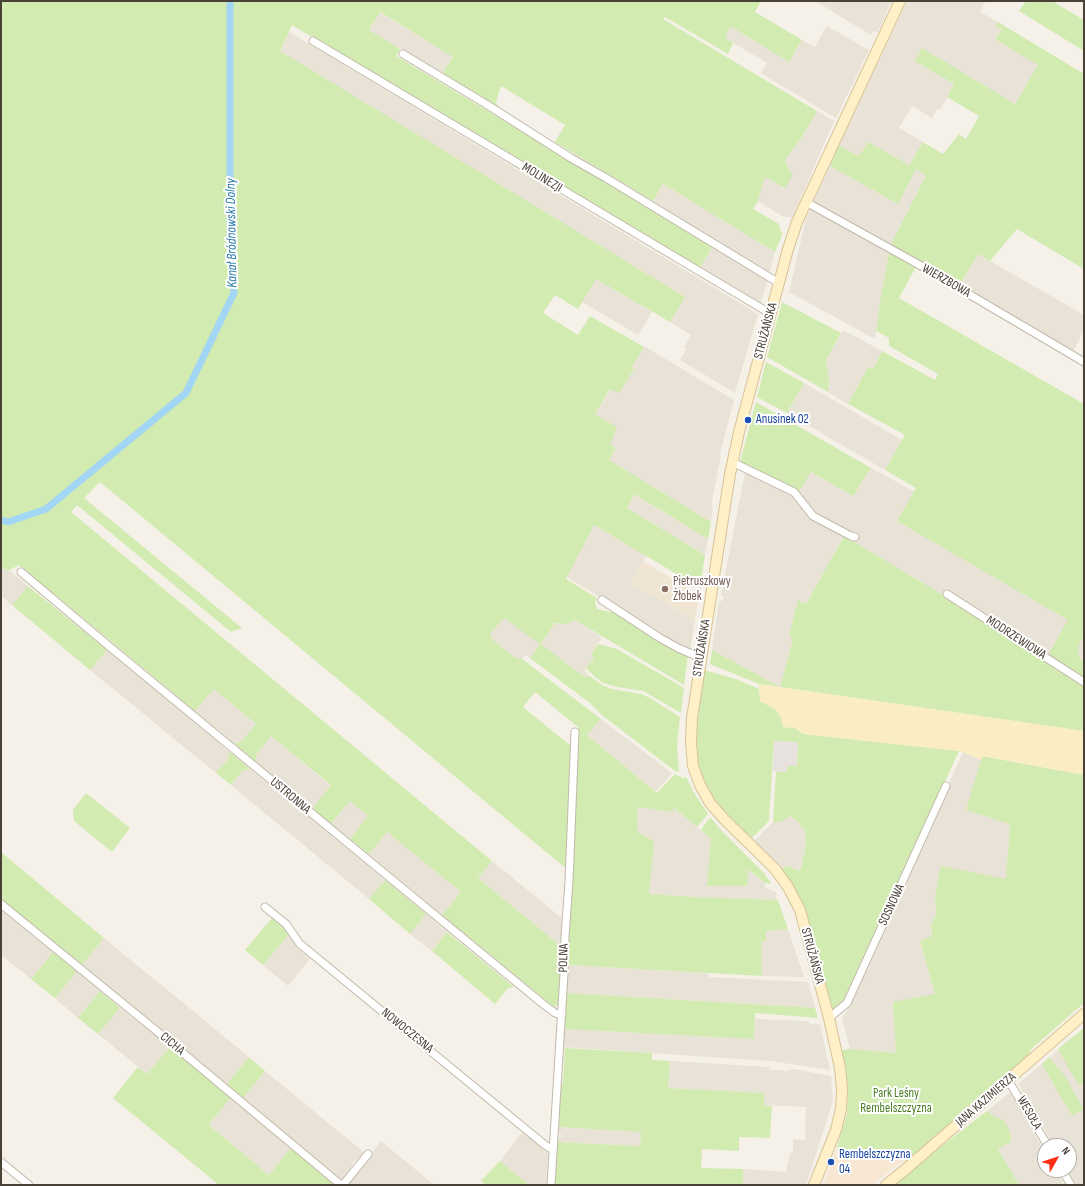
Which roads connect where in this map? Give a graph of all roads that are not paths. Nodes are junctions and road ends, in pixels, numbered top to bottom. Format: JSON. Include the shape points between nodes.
{"nodes":[{"id":1,"x":900,"y":1,"type":"edge"},
{"id":2,"x":313,"y":41,"type":"dead end"},
{"id":3,"x":402,"y":54,"type":"dead end"},
{"id":4,"x":806,"y":202,"type":"junction"},
{"id":5,"x":779,"y":283,"type":"junction"},
{"id":6,"x":771,"y":314,"type":"junction"},
{"id":7,"x":1084,"y":362,"type":"edge"},
{"id":8,"x":732,"y":462,"type":"junction"},
{"id":9,"x":855,"y":537,"type":"dead end"},
{"id":10,"x":21,"y":572,"type":"dead end"},
{"id":11,"x":947,"y":594,"type":"dead end"},
{"id":12,"x":602,"y":600,"type":"dead end"},
{"id":13,"x":701,"y":658,"type":"junction"},
{"id":14,"x":1084,"y":682,"type":"edge"},
{"id":15,"x":575,"y":732,"type":"dead end"},
{"id":16,"x":946,"y":786,"type":"dead end"},
{"id":17,"x":1,"y":904,"type":"edge"},
{"id":18,"x":265,"y":907,"type":"dead end"},
{"id":19,"x":1084,"y":1014,"type":"edge"},
{"id":20,"x":562,"y":1015,"type":"junction"},
{"id":21,"x":829,"y":1018,"type":"junction"},
{"id":22,"x":1008,"y":1080,"type":"junction"},
{"id":23,"x":1043,"y":1138,"type":"edge"},
{"id":24,"x":553,"y":1150,"type":"junction"},
{"id":25,"x":368,"y":1154,"type":"dead end"},
{"id":26,"x":1,"y":1162,"type":"edge"},
{"id":27,"x":29,"y":1185,"type":"edge"},
{"id":28,"x":342,"y":1185,"type":"edge"},
{"id":29,"x":551,"y":1185,"type":"edge"},
{"id":30,"x":814,"y":1185,"type":"edge"},
{"id":31,"x":886,"y":1185,"type":"edge"}],
"edges":[{"from":1,"to":4,"type":"main road","name":"STRUŻAŃSKA"},
{"from":2,"to":6,"type":"street","name":"MOLINEZJI"},
{"from":3,"to":5,"type":"street"},
{"from":4,"to":5,"type":"main road","name":"STRUŻAŃSKA","via":[[797,222]]},
{"from":4,"to":7,"type":"street","name":"WIERZBOWA","via":[[916,263]]},
{"from":5,"to":6,"type":"main road","name":"STRUŻAŃSKA"},
{"from":6,"to":8,"type":"main road","name":"STRUŻAŃSKA"},
{"from":8,"to":9,"type":"street","via":[[794,492],[814,516]]},
{"from":8,"to":13,"type":"main road","name":"STRUŻAŃSKA"},
{"from":10,"to":20,"type":"street","name":"USTRONNA","via":[[543,1004]]},
{"from":11,"to":14,"type":"street","name":"MODRZEWIOWA"},
{"from":12,"to":13,"type":"street","via":[[660,638]]},
{"from":13,"to":21,"type":"main road","name":"STRUŻAŃSKA","via":[[692,718],[693,766],[710,803],[775,869],[788,887],[800,910]]},
{"from":15,"to":20,"type":"street","name":"POLNA"},
{"from":16,"to":21,"type":"street","name":"SOSNOWA","via":[[847,1003]]},
{"from":17,"to":28,"type":"street","name":"CICHA"},
{"from":18,"to":24,"type":"street","name":"NOWOCZESNA","via":[[286,924],[300,944]]},
{"from":19,"to":22,"type":"main road","name":"JANA KAZIMIERZA"},
{"from":20,"to":24,"type":"street","name":"POLNA"},
{"from":21,"to":30,"type":"main road","name":"STRUŻAŃSKA","via":[[840,1068],[841,1109],[836,1130]]},
{"from":22,"to":23,"type":"street","name":"WESOŁA"},
{"from":22,"to":31,"type":"main road","name":"JANA KAZIMIERZA"},
{"from":24,"to":29,"type":"street","name":"POLNA"},
{"from":25,"to":28,"type":"street"},
{"from":26,"to":27,"type":"street"}]}
